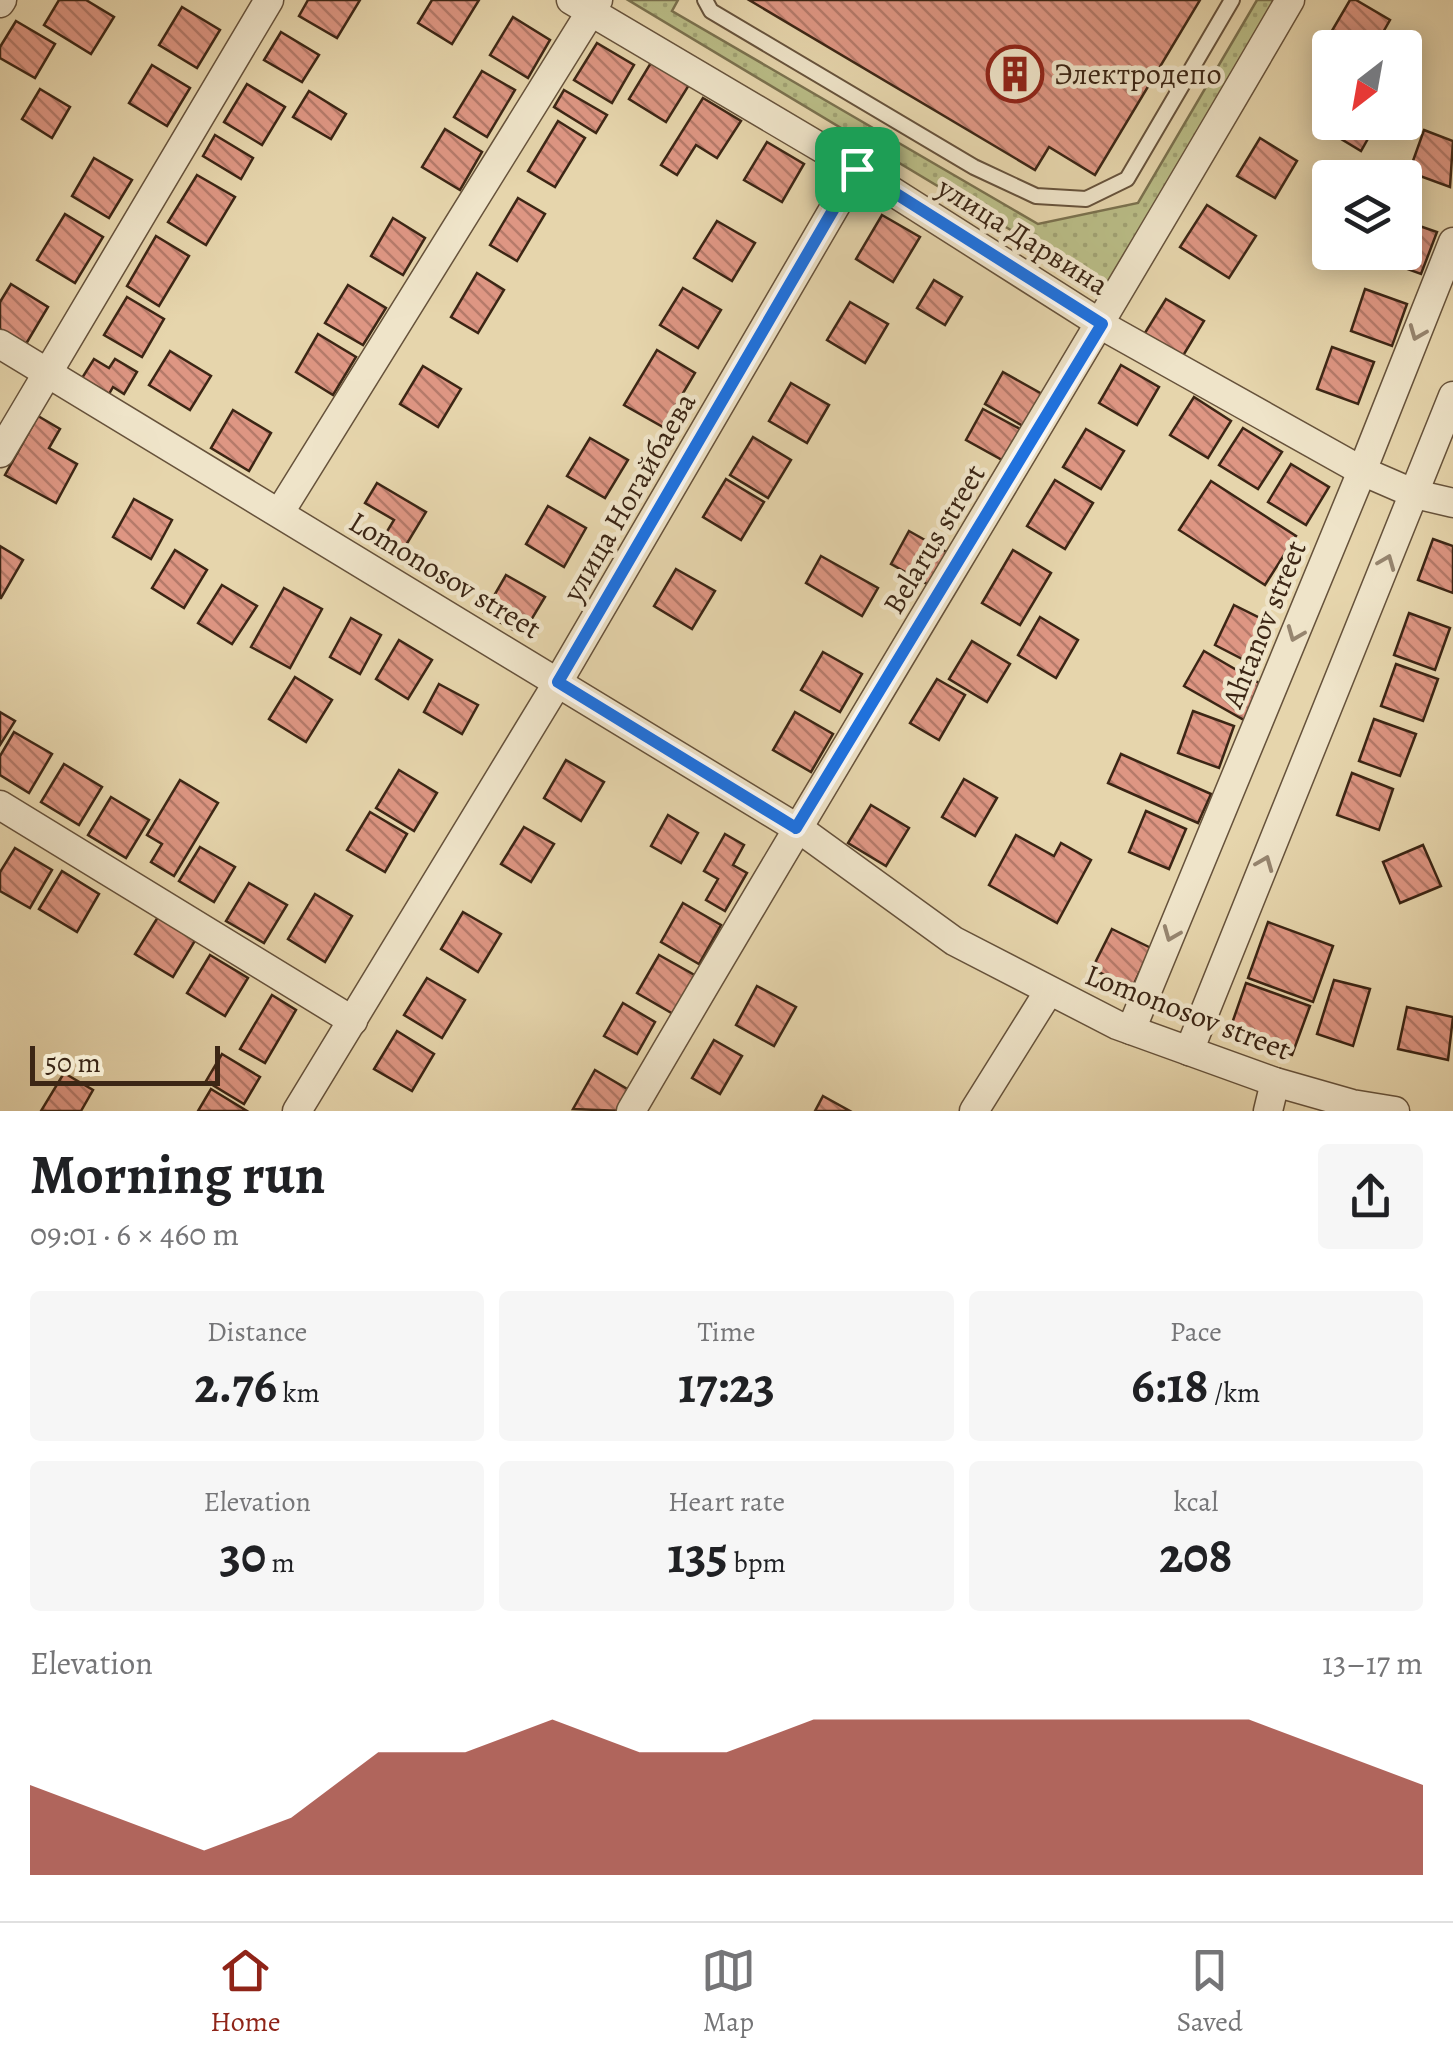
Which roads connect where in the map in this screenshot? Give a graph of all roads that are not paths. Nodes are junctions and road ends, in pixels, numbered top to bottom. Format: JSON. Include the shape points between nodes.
{"nodes":[{"id":1,"x":269,"y":0,"type":"edge"},
{"id":2,"x":705,"y":0,"type":"edge"},
{"id":3,"x":1232,"y":0,"type":"edge"},
{"id":4,"x":1290,"y":0,"type":"edge"},
{"id":5,"x":587,"y":4,"type":"edge"},
{"id":6,"x":857,"y":169,"type":"junction"},
{"id":7,"x":1453,"y":242,"type":"edge"},
{"id":8,"x":1102,"y":324,"type":"junction"},
{"id":9,"x":0,"y":344,"type":"edge"},
{"id":10,"x":48,"y":372,"type":"junction"},
{"id":11,"x":1453,"y":396,"type":"edge"},
{"id":12,"x":0,"y":453,"type":"edge"},
{"id":13,"x":1362,"y":471,"type":"junction"},
{"id":14,"x":1415,"y":494,"type":"junction"},
{"id":15,"x":1453,"y":504,"type":"edge"},
{"id":16,"x":280,"y":512,"type":"junction"},
{"id":17,"x":558,"y":682,"type":"junction"},
{"id":18,"x":0,"y":805,"type":"edge"},
{"id":19,"x":796,"y":828,"type":"junction"},
{"id":20,"x":1049,"y":991,"type":"junction"},
{"id":21,"x":352,"y":1021,"type":"junction"},
{"id":22,"x":1132,"y":1030,"type":"junction"},
{"id":23,"x":1188,"y":1051,"type":"junction"},
{"id":24,"x":1275,"y":1082,"type":"junction"},
{"id":25,"x":297,"y":1111,"type":"edge"},
{"id":26,"x":632,"y":1111,"type":"edge"},
{"id":27,"x":974,"y":1111,"type":"edge"},
{"id":28,"x":1268,"y":1111,"type":"edge"},
{"id":29,"x":1395,"y":1111,"type":"edge"}],
"edges":[{"from":1,"to":10,"type":"street"},
{"from":2,"to":3,"type":"lane","via":[[711,11],[974,168],[1036,196],[1086,199],[1127,179]]},
{"from":4,"to":8,"type":"street","name":"Belarus street"},
{"from":5,"to":6,"type":"street","name":"улица Дарвина"},
{"from":5,"to":16,"type":"street"},
{"from":6,"to":8,"type":"street","name":"улица Дарвина"},
{"from":6,"to":17,"type":"street","name":"улица Ногайбаева"},
{"from":7,"to":13,"type":"street","name":"Ahtanov street","one_way":true},
{"from":8,"to":13,"type":"street","name":"улица Дарвина"},
{"from":8,"to":19,"type":"street","name":"Belarus street"},
{"from":9,"to":10,"type":"street","name":"Lomonosov street"},
{"from":10,"to":12,"type":"street"},
{"from":10,"to":16,"type":"street","name":"Lomonosov street"},
{"from":11,"to":14,"type":"street"},
{"from":13,"to":14,"type":"street","name":"улица Дарвина"},
{"from":13,"to":22,"type":"street","name":"Ahtanov street","one_way":true},
{"from":14,"to":15,"type":"street","name":"улица Дарвина"},
{"from":23,"to":14,"type":"street","one_way":true},
{"from":16,"to":17,"type":"street","name":"Lomonosov street"},
{"from":17,"to":19,"type":"street","name":"Lomonosov street"},
{"from":17,"to":21,"type":"street","name":"улица Ногайбаева"},
{"from":18,"to":21,"type":"street"},
{"from":19,"to":20,"type":"street","name":"Lomonosov street","via":[[954,942]]},
{"from":19,"to":26,"type":"street","name":"Belarus street"},
{"from":20,"to":22,"type":"street","name":"Lomonosov street"},
{"from":20,"to":27,"type":"street"},
{"from":21,"to":25,"type":"street","name":"улица Ногайбаева"},
{"from":22,"to":23,"type":"street","name":"Lomonosov street"},
{"from":23,"to":24,"type":"street","name":"Lomonosov street"},
{"from":24,"to":28,"type":"street"},
{"from":24,"to":29,"type":"street","name":"Lomonosov street"}]}
